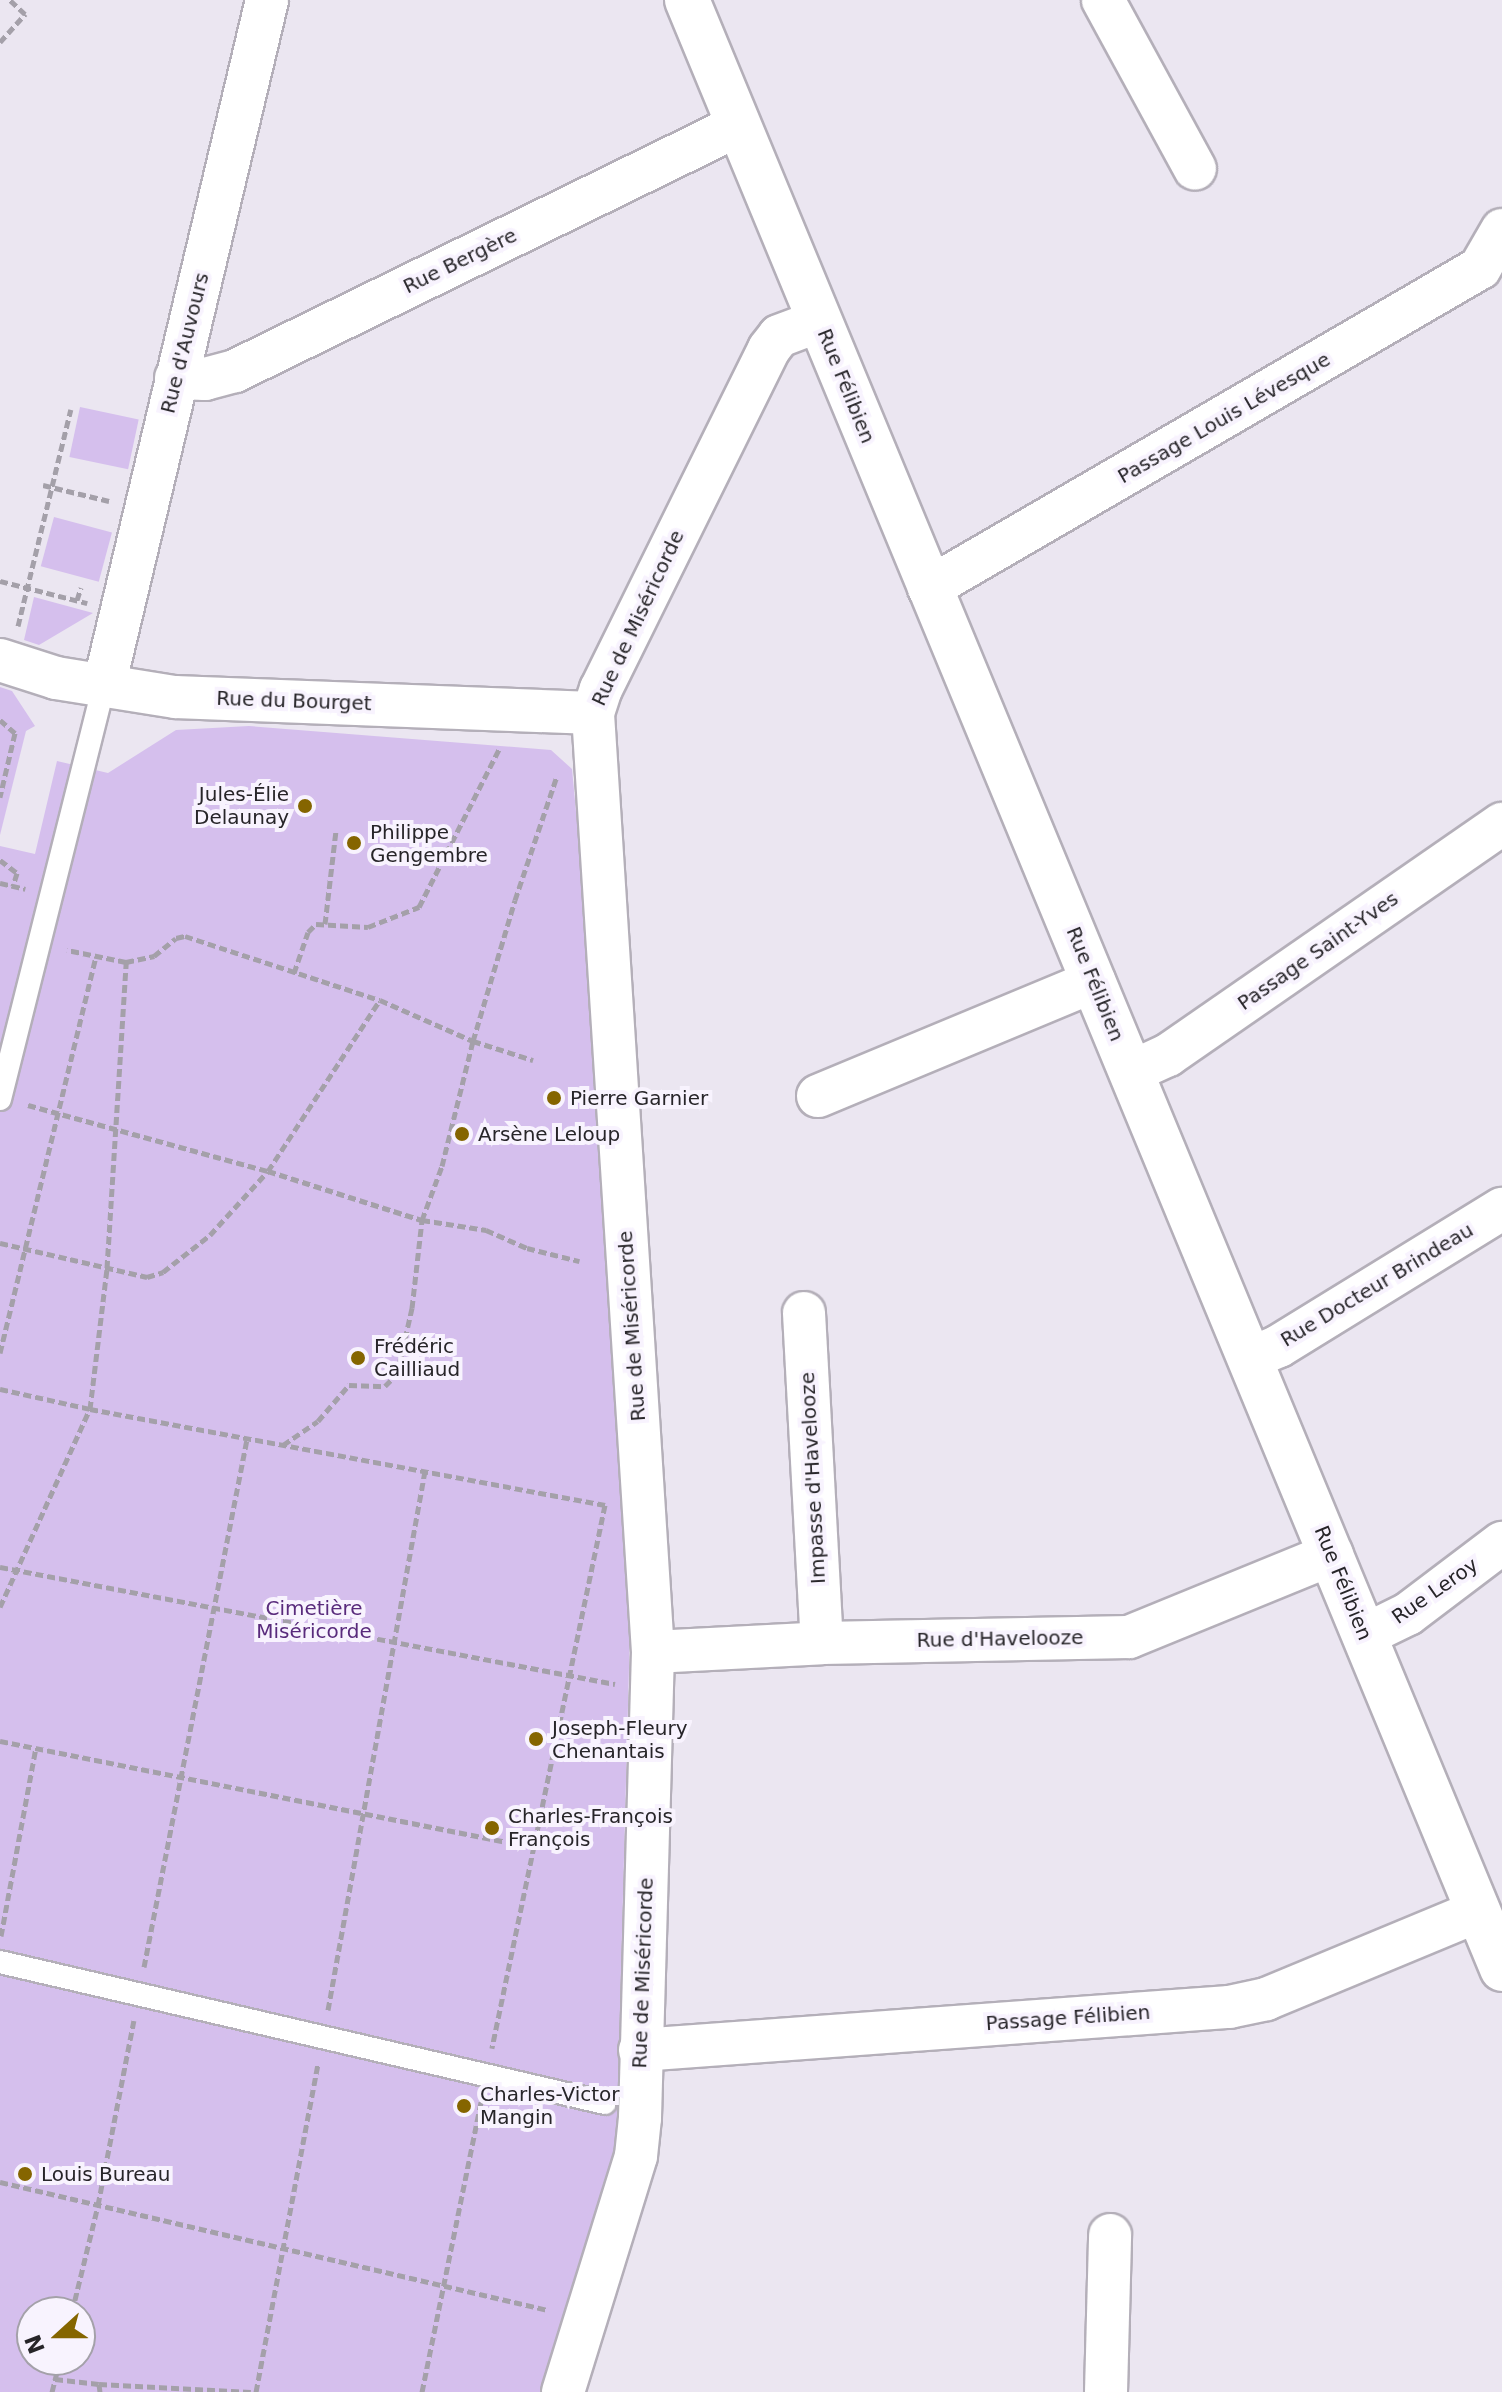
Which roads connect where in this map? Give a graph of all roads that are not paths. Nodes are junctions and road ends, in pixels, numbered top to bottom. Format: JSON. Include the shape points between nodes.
{"nodes":[{"id":1,"x":267,"y":0,"type":"edge"},
{"id":2,"x":687,"y":0,"type":"edge"},
{"id":3,"x":1103,"y":0,"type":"edge"},
{"id":4,"x":739,"y":125,"type":"junction"},
{"id":5,"x":1195,"y":169,"type":"dead end"},
{"id":6,"x":1502,"y":230,"type":"edge"},
{"id":7,"x":819,"y":321,"type":"junction"},
{"id":8,"x":176,"y":378,"type":"junction"},
{"id":9,"x":929,"y":588,"type":"junction"},
{"id":10,"x":8,"y":646,"type":"edge"},
{"id":11,"x":104,"y":686,"type":"junction"},
{"id":12,"x":594,"y":728,"type":"junction"},
{"id":13,"x":1502,"y":824,"type":"edge"},
{"id":14,"x":1094,"y":981,"type":"junction"},
{"id":15,"x":1131,"y":1072,"type":"junction"},
{"id":16,"x":818,"y":1096,"type":"dead end"},
{"id":17,"x":0,"y":1099,"type":"edge"},
{"id":18,"x":1502,"y":1209,"type":"edge"},
{"id":19,"x":804,"y":1313,"type":"dead end"},
{"id":20,"x":1251,"y":1358,"type":"junction"},
{"id":21,"x":1502,"y":1543,"type":"edge"},
{"id":22,"x":1332,"y":1554,"type":"junction"},
{"id":23,"x":1365,"y":1635,"type":"junction"},
{"id":24,"x":822,"y":1643,"type":"junction"},
{"id":25,"x":653,"y":1652,"type":"junction"},
{"id":26,"x":1478,"y":1911,"type":"junction"},
{"id":27,"x":0,"y":1962,"type":"edge"},
{"id":28,"x":1502,"y":1969,"type":"edge"},
{"id":29,"x":640,"y":2050,"type":"junction"},
{"id":30,"x":605,"y":2103,"type":"dead end"},
{"id":31,"x":1110,"y":2235,"type":"dead end"},
{"id":32,"x":563,"y":2392,"type":"edge"},
{"id":33,"x":1106,"y":2392,"type":"edge"}],
"edges":[{"from":1,"to":8,"type":"street","name":"Rue d'Auvours"},
{"from":2,"to":4,"type":"street","name":"Rue Félibien"},
{"from":3,"to":5,"type":"street"},
{"from":4,"to":7,"type":"street","name":"Rue Félibien"},
{"from":4,"to":8,"type":"street","name":"Rue Bergère","via":[[235,371],[205,379]]},
{"from":6,"to":9,"type":"street","name":"Passage Louis Lévesque","via":[[1480,268]]},
{"from":7,"to":9,"type":"street","name":"Rue Félibien"},
{"from":7,"to":12,"type":"street","name":"Rue de Miséricorde","via":[[779,336],[769,349],[601,689]]},
{"from":8,"to":11,"type":"street","name":"Rue d'Auvours"},
{"from":9,"to":14,"type":"street","name":"Rue Félibien"},
{"from":10,"to":11,"type":"street","name":"Rue du Bourget","via":[[56,678]]},
{"from":11,"to":12,"type":"street","name":"Rue du Bourget","via":[[175,697]]},
{"from":11,"to":17,"type":"lane"},
{"from":12,"to":25,"type":"street","name":"Rue de Miséricorde"},
{"from":13,"to":15,"type":"street","name":"Passage Saint-Yves","via":[[1168,1055]]},
{"from":14,"to":15,"type":"street","name":"Rue Félibien"},
{"from":14,"to":16,"type":"street"},
{"from":15,"to":20,"type":"street","name":"Rue Félibien"},
{"from":18,"to":20,"type":"street","name":"Rue Docteur Brindeau"},
{"from":19,"to":24,"type":"street","name":"Impasse d'Havelooze"},
{"from":20,"to":22,"type":"street","name":"Rue Félibien"},
{"from":21,"to":23,"type":"street","name":"Rue Leroy","via":[[1408,1614]]},
{"from":22,"to":23,"type":"street","name":"Rue Félibien"},
{"from":22,"to":24,"type":"street","name":"Rue d'Havelooze","via":[[1129,1637]]},
{"from":23,"to":26,"type":"street","name":"Rue Félibien"},
{"from":24,"to":25,"type":"street","name":"Rue d'Havelooze"},
{"from":25,"to":29,"type":"street","name":"Rue de Miséricorde"},
{"from":26,"to":28,"type":"street","name":"Rue Félibien"},
{"from":26,"to":29,"type":"street","name":"Passage Félibien","via":[[1266,1999],[1229,2007]]},
{"from":27,"to":30,"type":"lane"},
{"from":29,"to":32,"type":"street","name":"Rue de Miséricorde","via":[[636,2156]]},
{"from":31,"to":33,"type":"street"}]}
